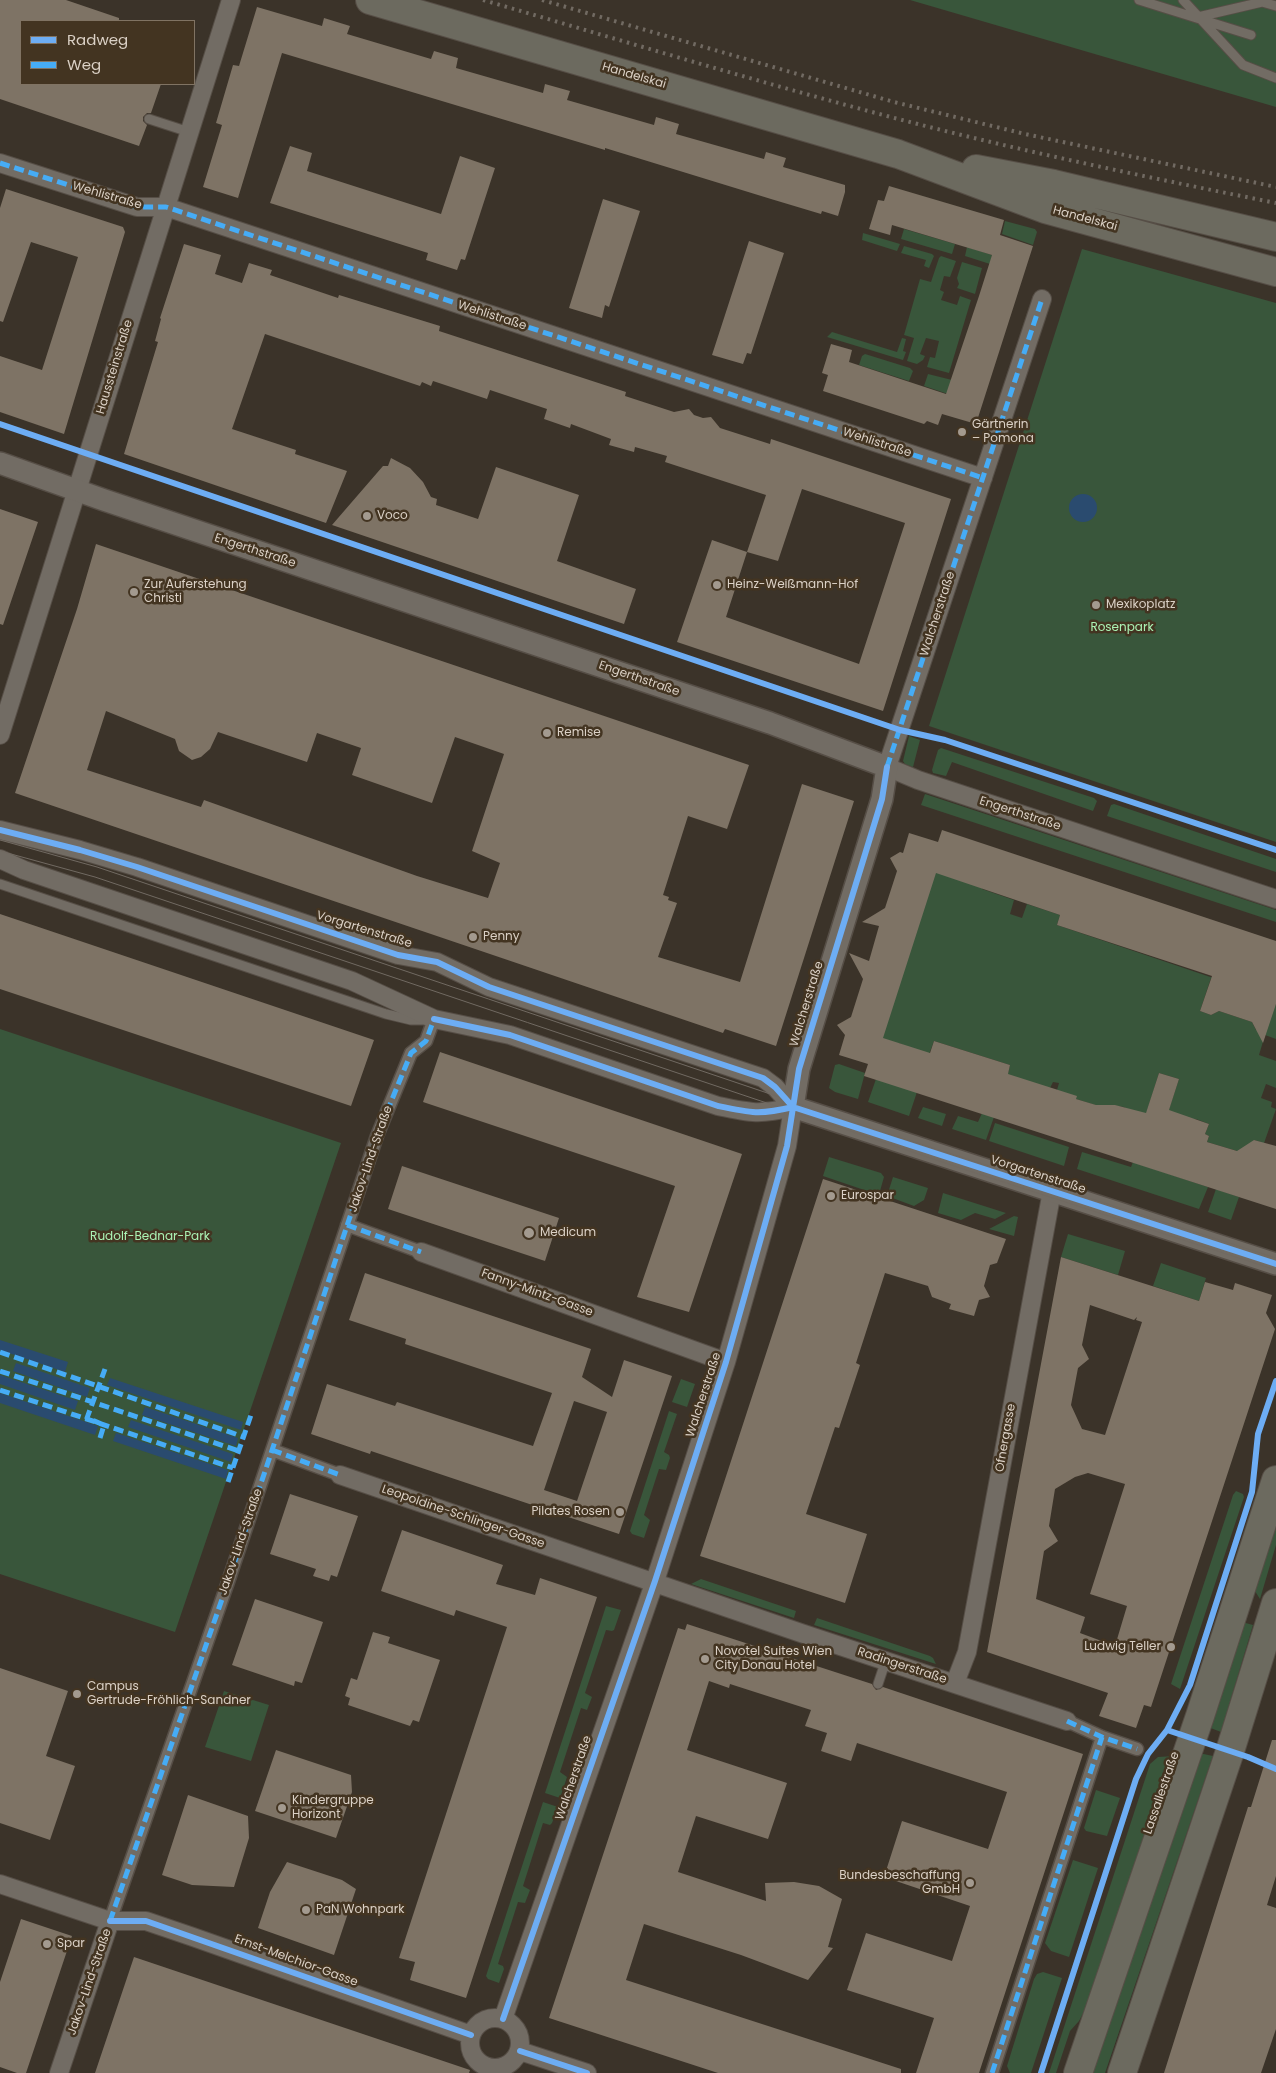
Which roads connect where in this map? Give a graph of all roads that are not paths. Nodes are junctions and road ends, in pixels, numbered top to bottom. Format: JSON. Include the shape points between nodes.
{"nodes":[{"id":1,"x":231,"y":0,"type":"edge"},
{"id":2,"x":370,"y":0,"type":"edge"},
{"id":3,"x":1139,"y":0,"type":"edge"},
{"id":4,"x":1183,"y":0,"type":"edge"},
{"id":5,"x":1276,"y":6,"type":"edge"},
{"id":6,"x":1198,"y":17,"type":"junction"},
{"id":7,"x":1250,"y":35,"type":"dead end"},
{"id":8,"x":1276,"y":78,"type":"edge"},
{"id":9,"x":149,"y":119,"type":"dead end"},
{"id":10,"x":190,"y":132,"type":"junction"},
{"id":11,"x":898,"y":154,"type":"junction"},
{"id":12,"x":0,"y":163,"type":"edge"},
{"id":13,"x":166,"y":207,"type":"junction"},
{"id":14,"x":1276,"y":237,"type":"edge"},
{"id":15,"x":1276,"y":272,"type":"edge"},
{"id":16,"x":1042,"y":299,"type":"dead end"},
{"id":17,"x":0,"y":464,"type":"edge"},
{"id":18,"x":983,"y":478,"type":"junction"},
{"id":19,"x":77,"y":491,"type":"junction"},
{"id":20,"x":0,"y":735,"type":"edge"},
{"id":21,"x":887,"y":767,"type":"junction"},
{"id":22,"x":0,"y":830,"type":"edge"},
{"id":23,"x":0,"y":859,"type":"edge"},
{"id":24,"x":0,"y":884,"type":"edge"},
{"id":25,"x":1276,"y":899,"type":"edge"},
{"id":26,"x":434,"y":1018,"type":"junction"},
{"id":27,"x":793,"y":1107,"type":"junction"},
{"id":28,"x":1052,"y":1191,"type":"junction"},
{"id":29,"x":347,"y":1225,"type":"junction"},
{"id":30,"x":421,"y":1252,"type":"joint"},
{"id":31,"x":1276,"y":1264,"type":"edge"},
{"id":32,"x":726,"y":1362,"type":"junction"},
{"id":33,"x":272,"y":1450,"type":"junction"},
{"id":34,"x":340,"y":1475,"type":"joint"},
{"id":35,"x":1276,"y":1480,"type":"edge"},
{"id":36,"x":654,"y":1582,"type":"junction"},
{"id":37,"x":1276,"y":1603,"type":"edge"},
{"id":38,"x":886,"y":1660,"type":"junction"},
{"id":39,"x":955,"y":1683,"type":"junction"},
{"id":40,"x":878,"y":1684,"type":"dead end"},
{"id":41,"x":1067,"y":1721,"type":"joint"},
{"id":42,"x":1102,"y":1737,"type":"junction"},
{"id":43,"x":1136,"y":1749,"type":"dead end"},
{"id":44,"x":0,"y":1884,"type":"edge"},
{"id":45,"x":110,"y":1921,"type":"junction"},
{"id":46,"x":503,"y":2019,"type":"junction"},
{"id":47,"x":471,"y":2035,"type":"junction"},
{"id":48,"x":520,"y":2051,"type":"junction"},
{"id":49,"x":487,"y":2071,"type":"edge"},
{"id":50,"x":59,"y":2073,"type":"edge"},
{"id":51,"x":587,"y":2073,"type":"edge"},
{"id":52,"x":992,"y":2073,"type":"edge"},
{"id":53,"x":1078,"y":2073,"type":"edge"},
{"id":54,"x":1122,"y":2073,"type":"edge"}],
"edges":[{"from":1,"to":10,"type":"street","name":"Haussteinstraße"},
{"from":2,"to":11,"type":"main road","name":"Handelskai"},
{"from":3,"to":6,"type":"lane"},
{"from":4,"to":6,"type":"lane"},
{"from":5,"to":6,"type":"lane","via":[[1262,2]]},
{"from":6,"to":7,"type":"lane"},
{"from":6,"to":8,"type":"lane","via":[[1243,65]]},
{"from":9,"to":10,"type":"lane"},
{"from":10,"to":13,"type":"street","name":"Haussteinstraße"},
{"from":11,"to":14,"type":"main road","name":"Handelskai","via":[[1054,184]]},
{"from":11,"to":15,"type":"main road","name":"Handelskai","via":[[1045,209]]},
{"from":12,"to":13,"type":"street","name":"Wehlistraße","via":[[137,207]]},
{"from":13,"to":18,"type":"street","name":"Wehlistraße"},
{"from":13,"to":19,"type":"street","name":"Haussteinstraße"},
{"from":16,"to":18,"type":"street","name":"Walcherstraße"},
{"from":17,"to":19,"type":"street","name":"Engerthstraße"},
{"from":18,"to":21,"type":"street","name":"Walcherstraße"},
{"from":19,"to":20,"type":"street","name":"Haussteinstraße"},
{"from":19,"to":21,"type":"street","name":"Engerthstraße","via":[[770,723]]},
{"from":21,"to":25,"type":"street","name":"Engerthstraße"},
{"from":21,"to":27,"type":"street","name":"Walcherstraße","via":[[882,799],[799,1069]]},
{"from":22,"to":27,"type":"street","name":"Vorgartenstraße","via":[[80,850],[385,951],[437,962],[489,987],[763,1078]]},
{"from":23,"to":26,"type":"street","name":"Vorgartenstraße","via":[[24,870],[352,981]]},
{"from":24,"to":26,"type":"lane","via":[[386,1014],[411,1020]]},
{"from":26,"to":27,"type":"street","name":"Vorgartenstraße","via":[[510,1035],[718,1106],[751,1113]]},
{"from":26,"to":29,"type":"street","name":"Jakov-Lind-Straße","via":[[426,1041],[411,1053],[377,1136]]},
{"from":27,"to":28,"type":"street","name":"Vorgartenstraße"},
{"from":27,"to":32,"type":"street","name":"Walcherstraße","via":[[788,1146]]},
{"from":28,"to":31,"type":"street","name":"Vorgartenstraße"},
{"from":28,"to":39,"type":"street","name":"Ofnergasse","via":[[967,1652]]},
{"from":29,"to":30,"type":"street","name":"Fanny-Mintz-Gasse"},
{"from":29,"to":33,"type":"street","name":"Jakov-Lind-Straße"},
{"from":30,"to":32,"type":"street","name":"Fanny-Mintz-Gasse"},
{"from":32,"to":36,"type":"street","name":"Walcherstraße"},
{"from":33,"to":34,"type":"street","name":"Leopoldine-Schlinger-Gasse"},
{"from":33,"to":45,"type":"street","name":"Jakov-Lind-Straße"},
{"from":34,"to":36,"type":"street","name":"Leopoldine-Schlinger-Gasse"},
{"from":35,"to":53,"type":"main road","name":"Lassallestraße","via":[[1200,1716]]},
{"from":36,"to":38,"type":"street","name":"Radingerstraße"},
{"from":36,"to":46,"type":"street","name":"Walcherstraße"},
{"from":37,"to":54,"type":"main road"},
{"from":38,"to":39,"type":"street","name":"Radingerstraße"},
{"from":38,"to":40,"type":"lane"},
{"from":39,"to":41,"type":"street","name":"Radingerstraße"},
{"from":41,"to":42,"type":"street","name":"Radingerstraße"},
{"from":42,"to":43,"type":"street","name":"Radingerstraße"},
{"from":42,"to":52,"type":"street"},
{"from":44,"to":45,"type":"street","name":"Ernst-Melchior-Gasse"},
{"from":45,"to":47,"type":"street","name":"Ernst-Melchior-Gasse","via":[[155,1924]]},
{"from":45,"to":50,"type":"street","name":"Jakov-Lind-Straße"},
{"from":46,"to":47,"type":"street","via":[[484,2020]]},
{"from":46,"to":48,"type":"street","via":[[518,2032]]},
{"from":47,"to":49,"type":"street","via":[[472,2055]]},
{"from":48,"to":49,"type":"street","via":[[507,2066]]},
{"from":48,"to":51,"type":"street"}]}
